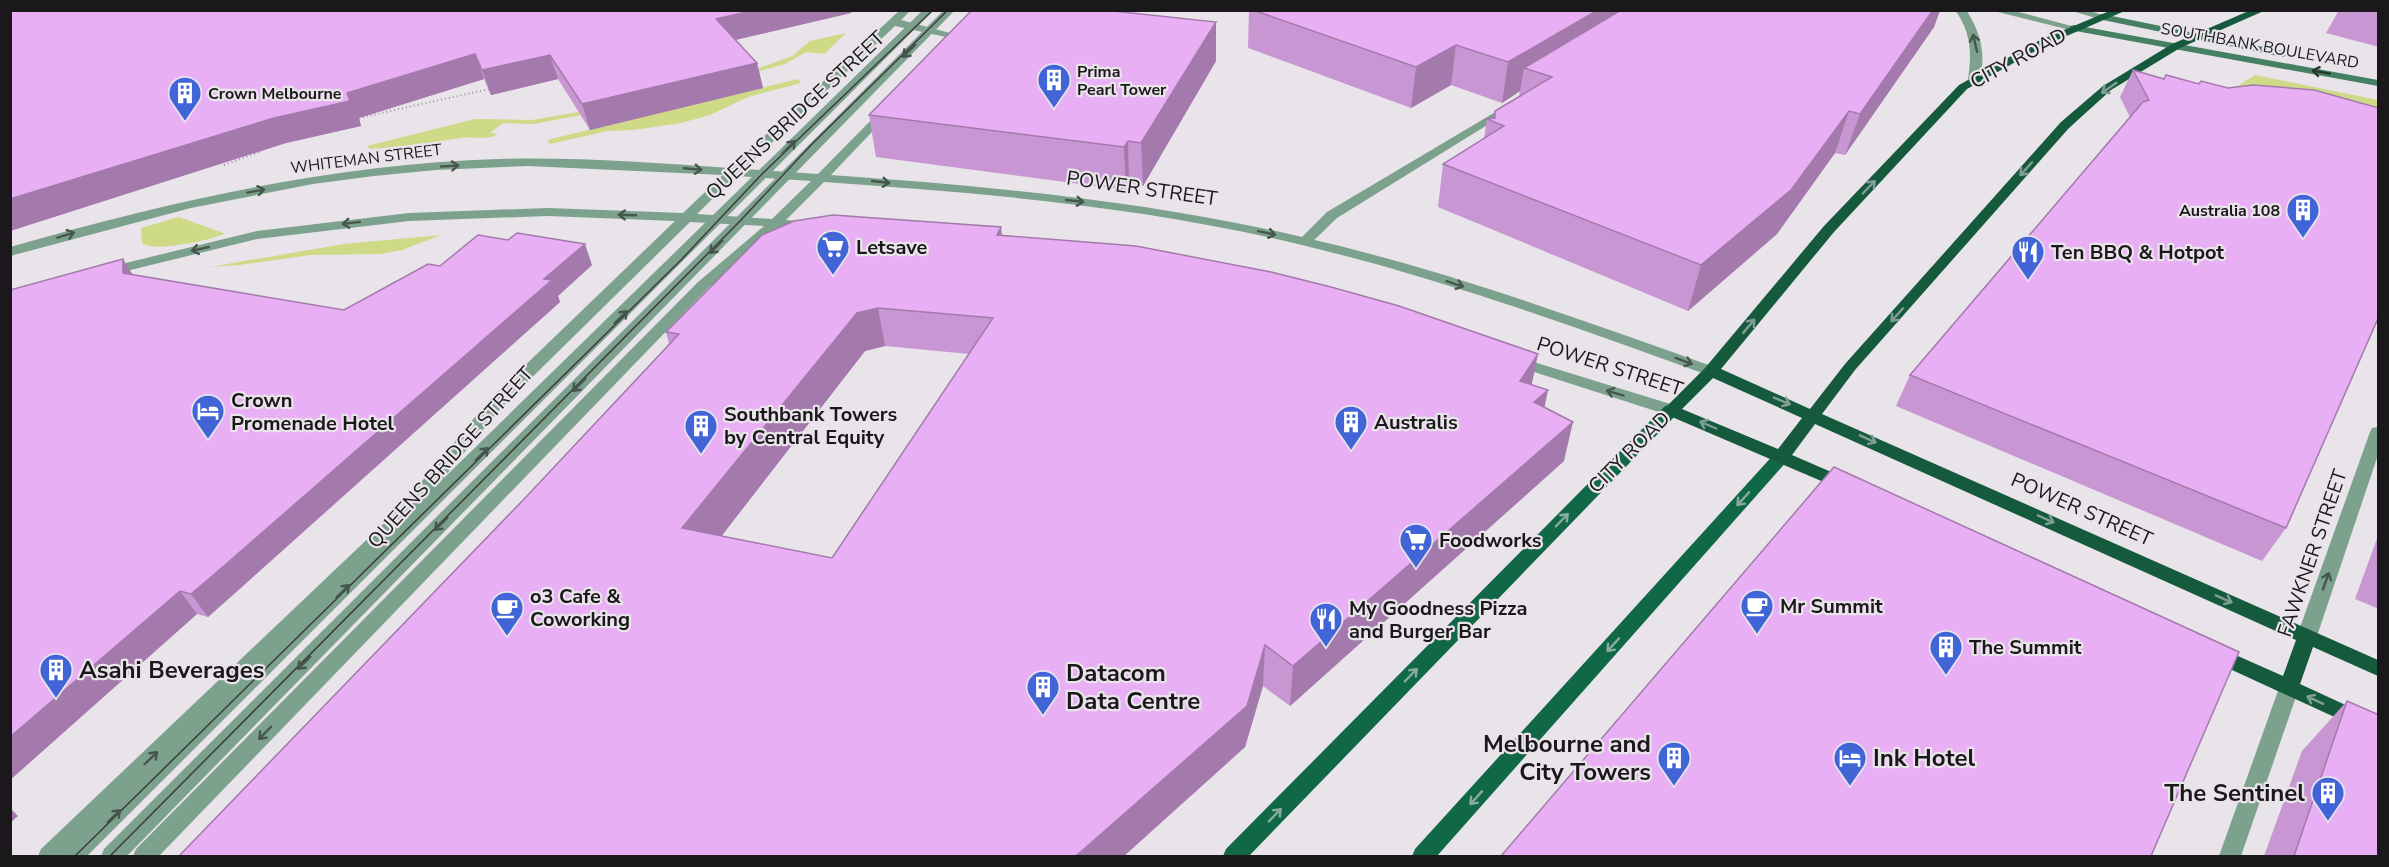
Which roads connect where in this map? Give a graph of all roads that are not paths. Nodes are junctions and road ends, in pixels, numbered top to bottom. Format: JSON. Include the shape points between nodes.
{"nodes":[{"id":1,"x":906,"y":10,"type":"edge"},
{"id":2,"x":929,"y":10,"type":"edge"},
{"id":3,"x":950,"y":10,"type":"edge"},
{"id":4,"x":1960,"y":10,"type":"edge"},
{"id":5,"x":1995,"y":10,"type":"edge"},
{"id":6,"x":2074,"y":10,"type":"edge"},
{"id":7,"x":2122,"y":10,"type":"edge"},
{"id":8,"x":2261,"y":10,"type":"edge"},
{"id":9,"x":2102,"y":17,"type":"junction"},
{"id":10,"x":893,"y":23,"type":"junction"},
{"id":11,"x":914,"y":24,"type":"junction"},
{"id":12,"x":2074,"y":28,"type":"junction"},
{"id":13,"x":931,"y":30,"type":"junction"},
{"id":14,"x":960,"y":37,"type":"edge"},
{"id":15,"x":2196,"y":37,"type":"junction"},
{"id":16,"x":2176,"y":46,"type":"junction"},
{"id":17,"x":2379,"y":73,"type":"edge"},
{"id":18,"x":1974,"y":80,"type":"junction"},
{"id":19,"x":2379,"y":83,"type":"edge"},
{"id":20,"x":1529,"y":95,"type":"edge"},
{"id":21,"x":898,"y":99,"type":"edge"},
{"id":22,"x":1448,"y":144,"type":"junction"},
{"id":23,"x":1465,"y":150,"type":"edge"},
{"id":24,"x":733,"y":172,"type":"junction"},
{"id":25,"x":762,"y":174,"type":"junction"},
{"id":26,"x":786,"y":175,"type":"junction"},
{"id":27,"x":823,"y":177,"type":"junction"},
{"id":28,"x":686,"y":218,"type":"junction"},
{"id":29,"x":719,"y":219,"type":"junction"},
{"id":30,"x":742,"y":220,"type":"junction"},
{"id":31,"x":776,"y":223,"type":"junction"},
{"id":32,"x":823,"y":227,"type":"edge"},
{"id":33,"x":1305,"y":241,"type":"junction"},
{"id":34,"x":10,"y":252,"type":"edge"},
{"id":35,"x":88,"y":277,"type":"edge"},
{"id":36,"x":1505,"y":358,"type":"edge"},
{"id":37,"x":1712,"y":371,"type":"junction"},
{"id":38,"x":1671,"y":410,"type":"junction"},
{"id":39,"x":1815,"y":415,"type":"junction"},
{"id":40,"x":2379,"y":432,"type":"edge"},
{"id":41,"x":1782,"y":456,"type":"junction"},
{"id":42,"x":1860,"y":492,"type":"edge"},
{"id":43,"x":2307,"y":636,"type":"junction"},
{"id":44,"x":2201,"y":647,"type":"edge"},
{"id":45,"x":2379,"y":668,"type":"edge"},
{"id":46,"x":2289,"y":688,"type":"junction"},
{"id":47,"x":2379,"y":729,"type":"edge"},
{"id":48,"x":49,"y":856,"type":"edge"},
{"id":49,"x":72,"y":856,"type":"edge"},
{"id":50,"x":112,"y":856,"type":"edge"},
{"id":51,"x":144,"y":856,"type":"edge"},
{"id":52,"x":1234,"y":856,"type":"edge"},
{"id":53,"x":1423,"y":856,"type":"edge"},
{"id":54,"x":2230,"y":856,"type":"edge"}],
"edges":[{"from":1,"to":10,"type":"street","name":"QUEENS BRIDGE STREET"},
{"from":2,"to":11,"type":"street","name":"QUEENS BRIDGE STREET"},
{"from":3,"to":13,"type":"street","name":"QUEENS BRIDGE STREET"},
{"from":18,"to":4,"type":"street","one_way":true,"via":[[1978,47]]},
{"from":5,"to":12,"type":"street","name":"SOUTHBANK BOULEVARD"},
{"from":6,"to":9,"type":"street","name":"SOUTHBANK BOULEVARD"},
{"from":7,"to":9,"type":"highway","name":"CITY ROAD"},
{"from":8,"to":15,"type":"highway"},
{"from":9,"to":12,"type":"highway","name":"CITY ROAD"},
{"from":9,"to":15,"type":"main road","name":"SOUTHBANK BOULEVARD"},
{"from":10,"to":11,"type":"street"},
{"from":10,"to":24,"type":"street","name":"QUEENS BRIDGE STREET"},
{"from":11,"to":13,"type":"street"},
{"from":25,"to":11,"type":"street","name":"QUEENS BRIDGE STREET","one_way":true},
{"from":12,"to":16,"type":"main road","name":"SOUTHBANK BOULEVARD"},
{"from":12,"to":18,"type":"highway","name":"CITY ROAD"},
{"from":13,"to":14,"type":"street"},
{"from":13,"to":26,"type":"street","name":"QUEENS BRIDGE STREET","one_way":true},
{"from":15,"to":16,"type":"highway"},
{"from":15,"to":17,"type":"main road","name":"SOUTHBANK BOULEVARD"},
{"from":19,"to":16,"type":"main road","name":"SOUTHBANK BOULEVARD","one_way":true},
{"from":16,"to":39,"type":"highway","one_way":true,"via":[[2107,88],[2065,125],[1850,368]]},
{"from":37,"to":18,"type":"highway","name":"CITY ROAD","one_way":true,"via":[[1829,230],[1963,87]]},
{"from":20,"to":22,"type":"street"},
{"from":21,"to":27,"type":"street"},
{"from":22,"to":23,"type":"street"},
{"from":22,"to":33,"type":"street","via":[[1332,215]]},
{"from":24,"to":25,"type":"street","name":"WHITEMAN STREET"},
{"from":24,"to":28,"type":"street","name":"QUEENS BRIDGE STREET"},
{"from":34,"to":24,"type":"street","name":"WHITEMAN STREET","one_way":true,"via":[[132,217],[319,179],[439,166],[551,162]]},
{"from":25,"to":26,"type":"street","name":"WHITEMAN STREET"},
{"from":25,"to":29,"type":"street","name":"QUEENS BRIDGE STREET"},
{"from":26,"to":27,"type":"street","name":"POWER STREET"},
{"from":26,"to":30,"type":"street","name":"QUEENS BRIDGE STREET"},
{"from":27,"to":31,"type":"street"},
{"from":27,"to":33,"type":"street","name":"POWER STREET","one_way":true,"via":[[1092,203],[1195,218]]},
{"from":28,"to":29,"type":"street"},
{"from":28,"to":35,"type":"street","one_way":true,"via":[[548,212],[409,217],[257,235]]},
{"from":48,"to":28,"type":"street","name":"QUEENS BRIDGE STREET","one_way":true,"via":[[405,513],[495,404]]},
{"from":29,"to":30,"type":"street"},
{"from":49,"to":29,"type":"street","name":"QUEENS BRIDGE STREET","one_way":true},
{"from":30,"to":31,"type":"street"},
{"from":30,"to":50,"type":"street","name":"QUEENS BRIDGE STREET","one_way":true},
{"from":31,"to":32,"type":"street"},
{"from":31,"to":51,"type":"street","one_way":true,"via":[[736,261],[702,286]]},
{"from":33,"to":37,"type":"street","name":"POWER STREET","one_way":true,"via":[[1422,273]]},
{"from":38,"to":36,"type":"street","name":"POWER STREET","one_way":true},
{"from":37,"to":38,"type":"highway","name":"CITY ROAD"},
{"from":37,"to":39,"type":"highway","name":"POWER STREET","one_way":true},
{"from":41,"to":38,"type":"highway","name":"POWER STREET","one_way":true},
{"from":52,"to":38,"type":"main road","name":"CITY ROAD","one_way":true},
{"from":39,"to":41,"type":"highway"},
{"from":39,"to":43,"type":"highway","name":"POWER STREET","one_way":true},
{"from":43,"to":40,"type":"street","name":"FAWKNER STREET","one_way":true},
{"from":41,"to":42,"type":"highway","name":"POWER STREET"},
{"from":41,"to":53,"type":"main road","one_way":true},
{"from":43,"to":45,"type":"highway","name":"POWER STREET"},
{"from":43,"to":46,"type":"highway","name":"FAWKNER STREET"},
{"from":44,"to":46,"type":"highway"},
{"from":47,"to":46,"type":"highway","one_way":true},
{"from":46,"to":54,"type":"street"}]}
